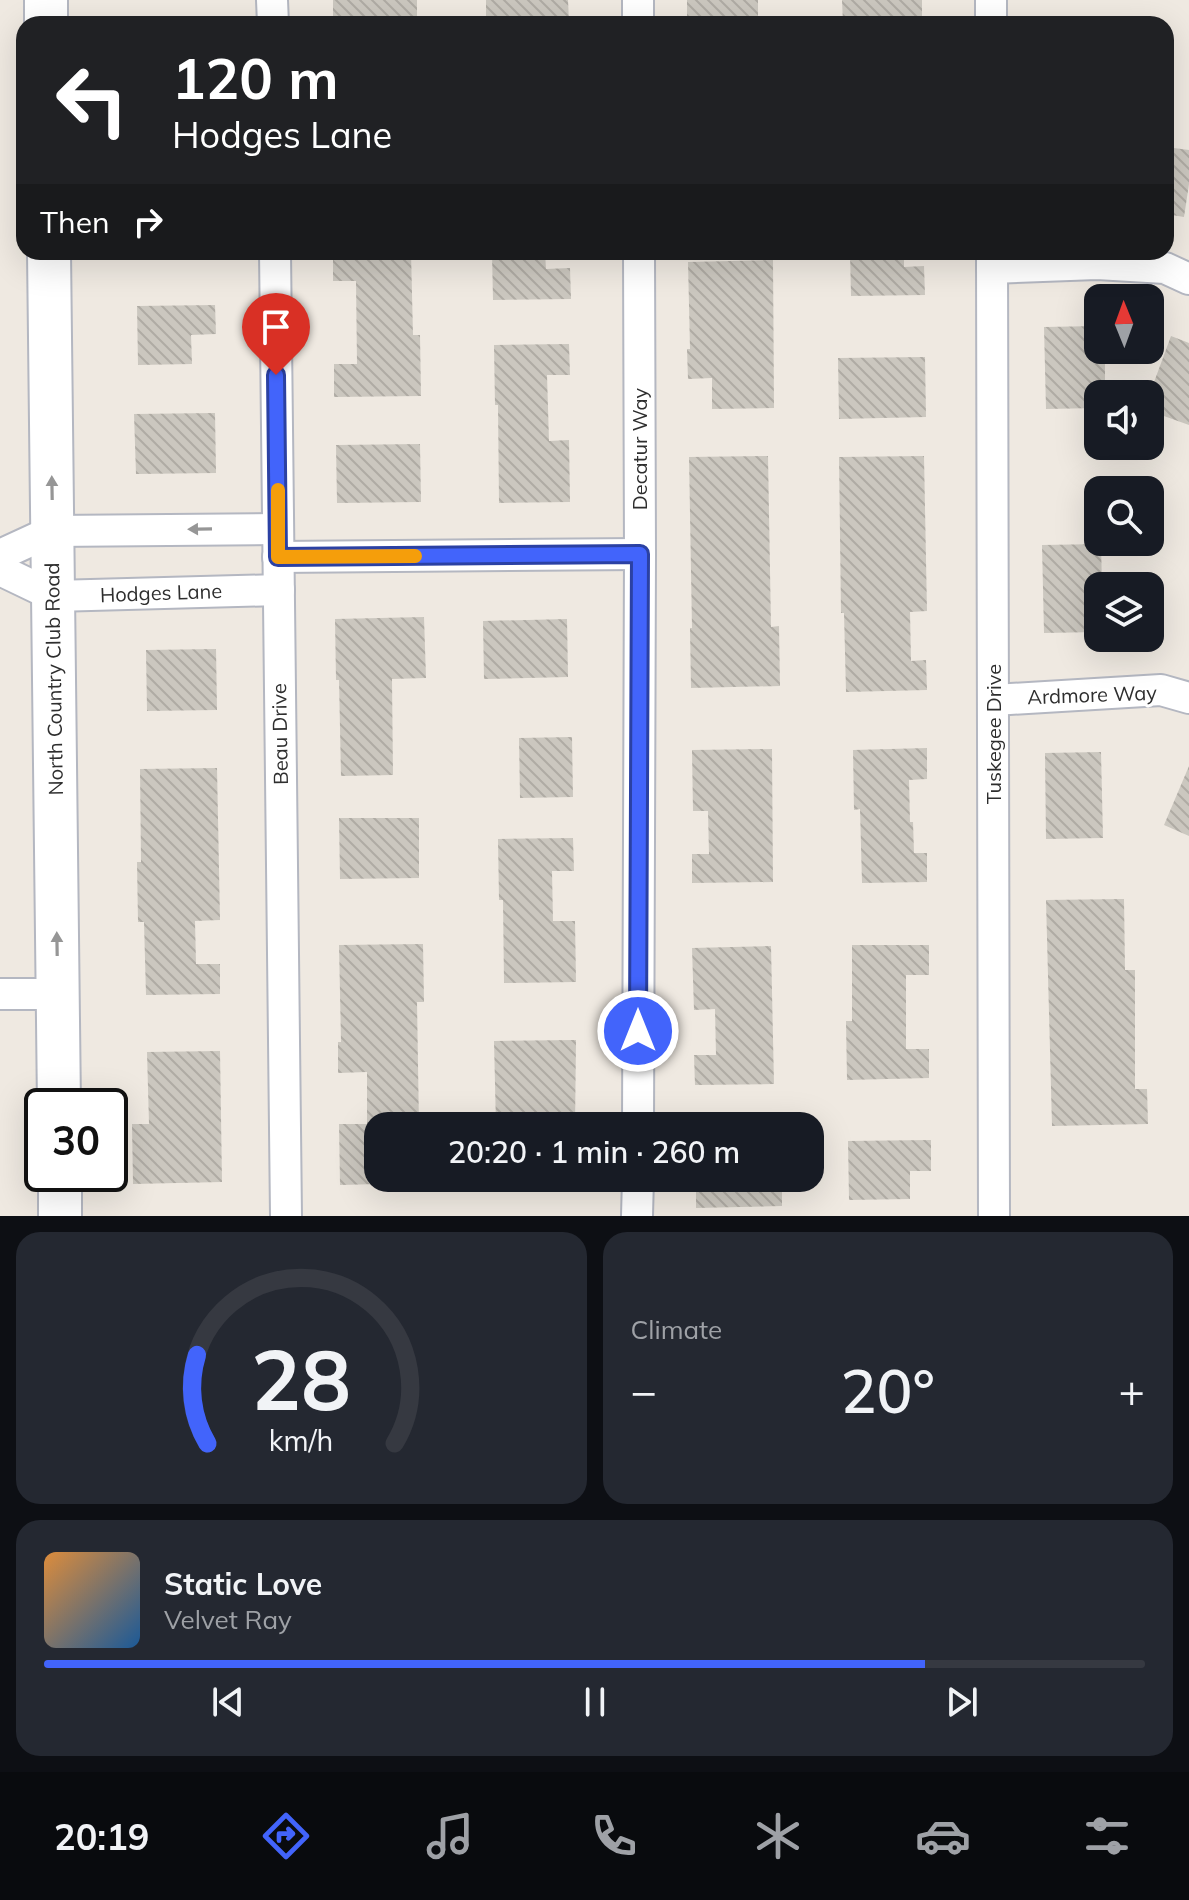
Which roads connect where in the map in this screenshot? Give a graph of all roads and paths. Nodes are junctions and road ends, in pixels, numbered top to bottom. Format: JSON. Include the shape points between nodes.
{"nodes":[{"id":1,"x":49,"y":260,"type":"edge"},
{"id":2,"x":275,"y":260,"type":"edge"},
{"id":3,"x":639,"y":260,"type":"edge"},
{"id":4,"x":992,"y":260,"type":"edge"},
{"id":5,"x":1189,"y":279,"type":"edge"},
{"id":6,"x":52,"y":531,"type":"junction"},
{"id":7,"x":278,"y":543,"type":"junction"},
{"id":8,"x":640,"y":554,"type":"junction"},
{"id":9,"x":0,"y":555,"type":"edge"},
{"id":10,"x":0,"y":570,"type":"edge"},
{"id":11,"x":279,"y":590,"type":"junction"},
{"id":12,"x":54,"y":596,"type":"junction"},
{"id":13,"x":1189,"y":698,"type":"edge"},
{"id":14,"x":994,"y":700,"type":"junction"},
{"id":15,"x":0,"y":994,"type":"edge"},
{"id":16,"x":58,"y":994,"type":"junction"},
{"id":17,"x":59,"y":1088,"type":"edge"},
{"id":18,"x":638,"y":1112,"type":"edge"},
{"id":19,"x":60,"y":1192,"type":"edge"},
{"id":20,"x":638,"y":1192,"type":"edge"},
{"id":21,"x":60,"y":1216,"type":"edge"},
{"id":22,"x":286,"y":1216,"type":"edge"},
{"id":23,"x":637,"y":1216,"type":"edge"},
{"id":24,"x":994,"y":1216,"type":"edge"}],
"edges":[{"from":6,"to":1,"type":"main road","name":"North Country Club Road","one_way":true},
{"from":2,"to":7,"type":"street","name":"Beau Drive"},
{"from":3,"to":8,"type":"street","name":"Decatur Way"},
{"from":4,"to":5,"type":"street","via":[[1165,268]]},
{"from":4,"to":14,"type":"street","name":"Tuskegee Drive"},
{"from":7,"to":6,"type":"street","one_way":true},
{"from":6,"to":9,"type":"street"},
{"from":6,"to":12,"type":"main road","name":"North Country Club Road"},
{"from":7,"to":8,"type":"street"},
{"from":7,"to":11,"type":"street","name":"Beau Drive"},
{"from":8,"to":18,"type":"street","name":"Decatur Way"},
{"from":10,"to":12,"type":"street","name":"Hodges Lane"},
{"from":11,"to":12,"type":"street","name":"Hodges Lane"},
{"from":11,"to":22,"type":"street","name":"Beau Drive"},
{"from":16,"to":12,"type":"main road","name":"North Country Club Road","one_way":true},
{"from":13,"to":14,"type":"street","name":"Ardmore Way","via":[[1161,690]]},
{"from":14,"to":24,"type":"street","name":"Tuskegee Drive"},
{"from":15,"to":16,"type":"street"},
{"from":16,"to":17,"type":"main road","name":"North Country Club Road"},
{"from":19,"to":21,"type":"main road"},
{"from":20,"to":23,"type":"street"}]}
